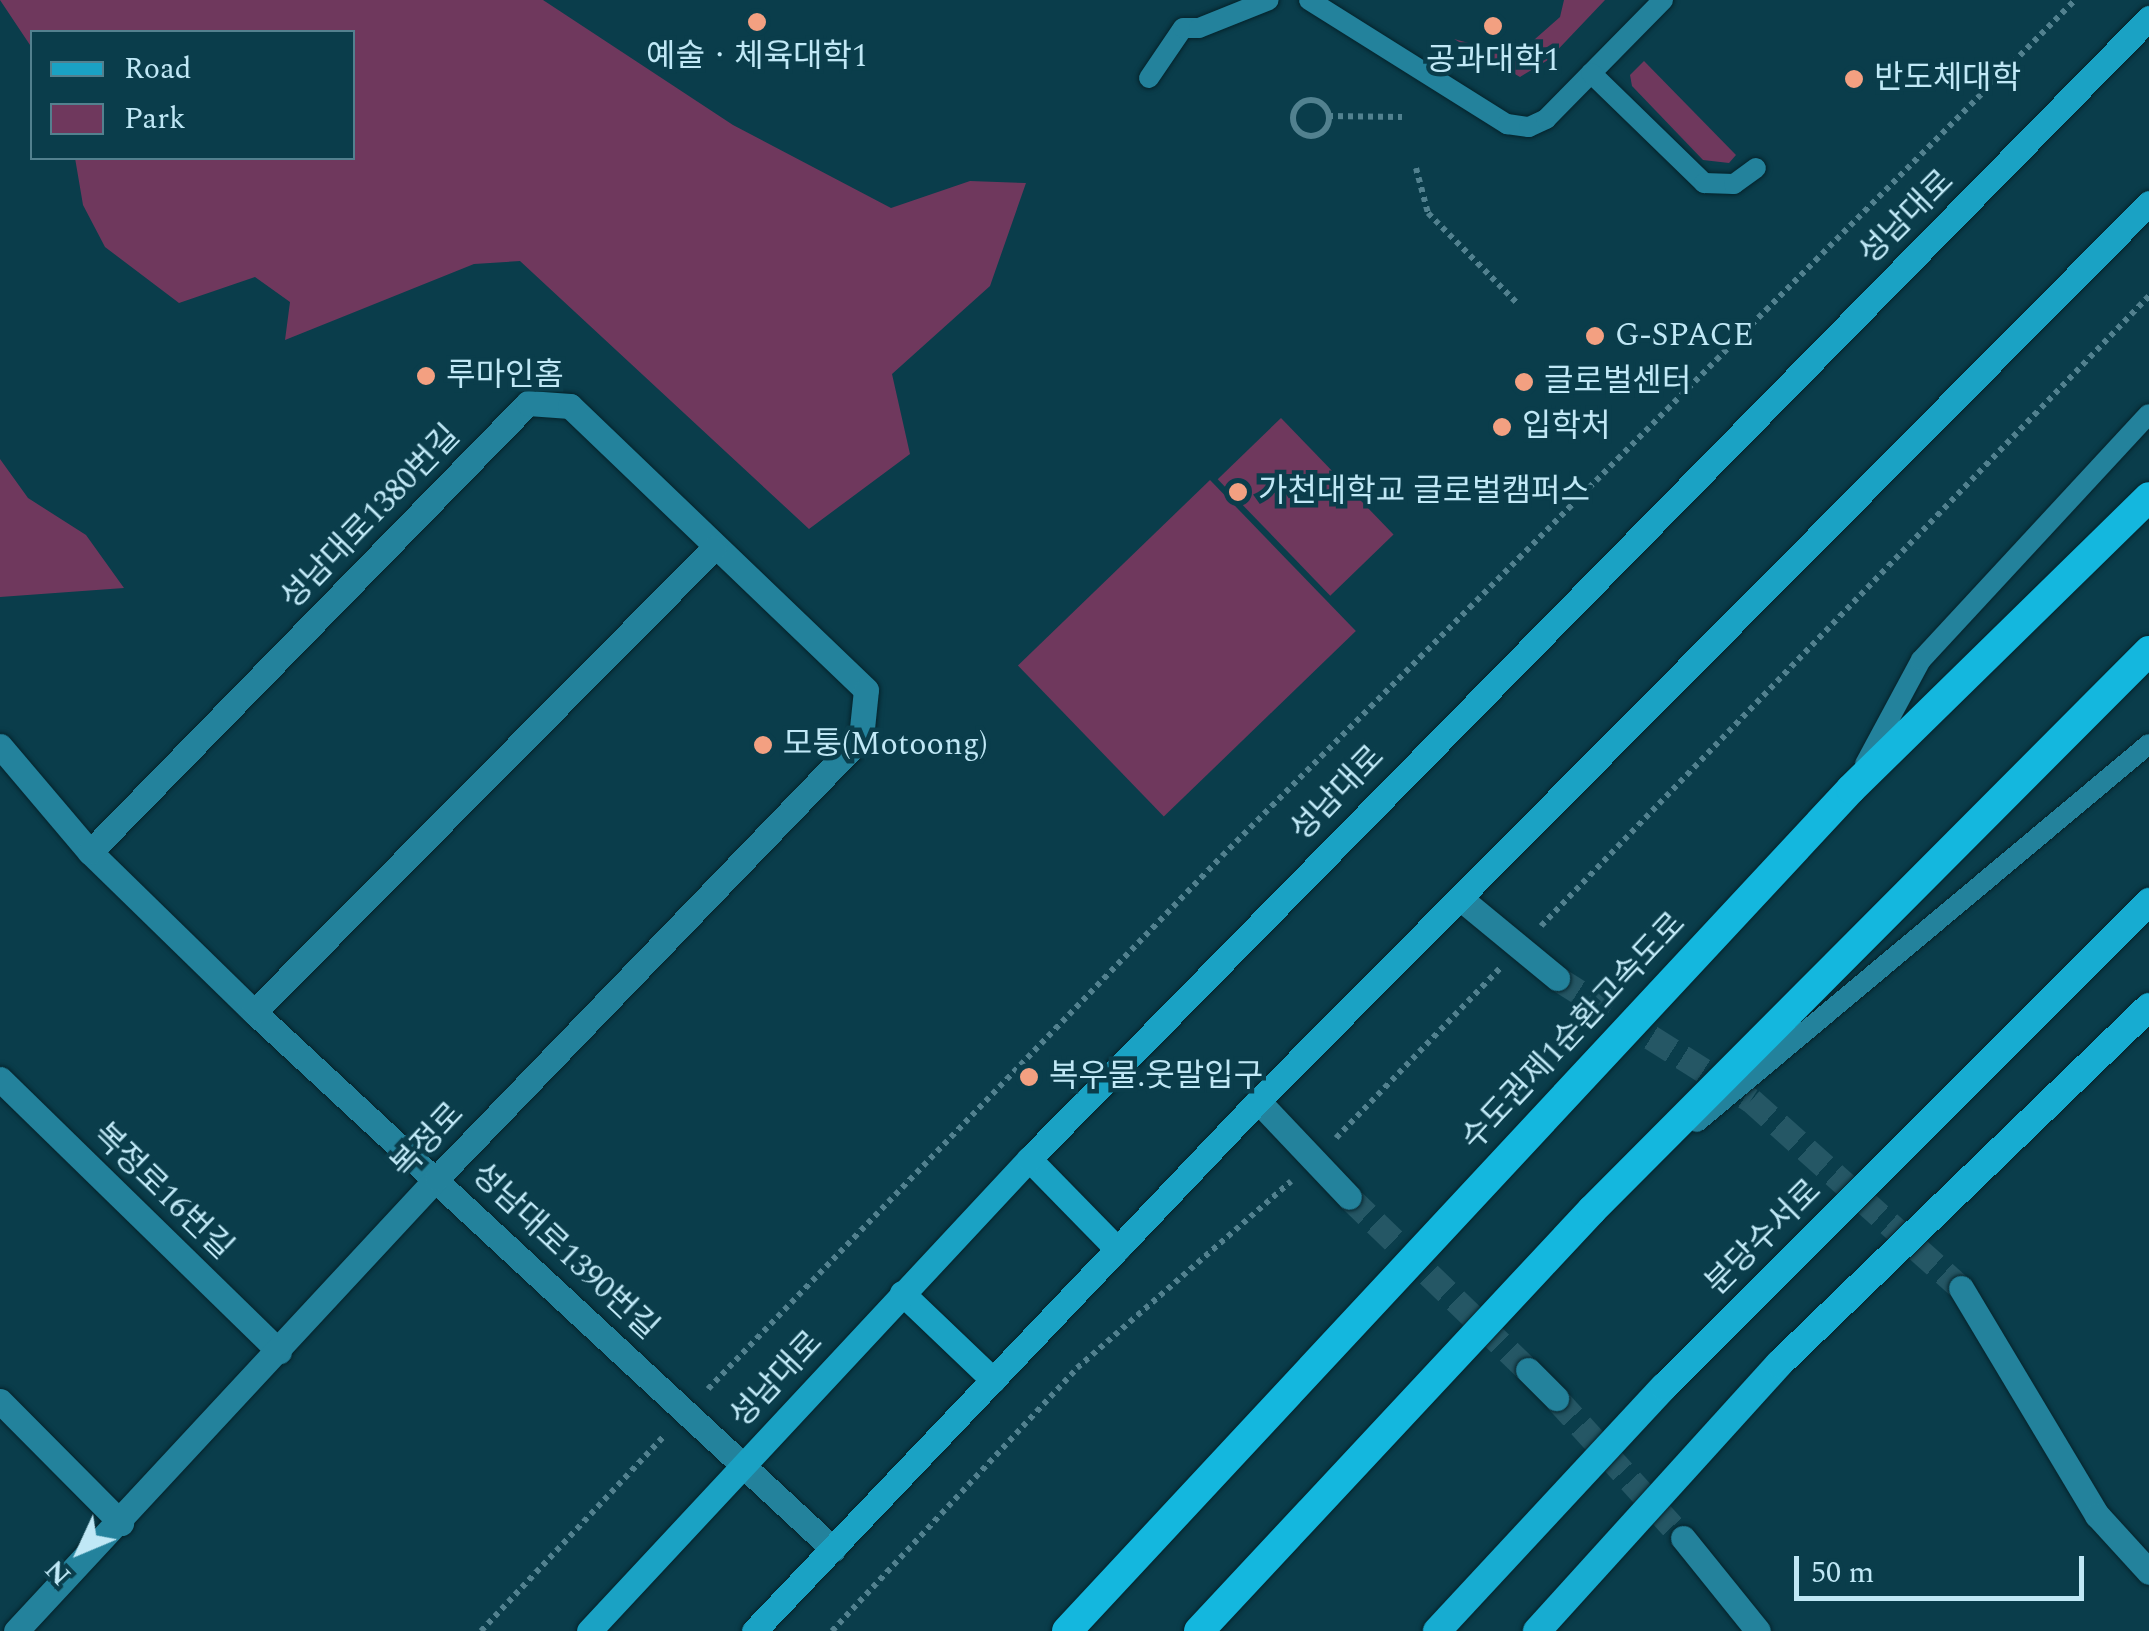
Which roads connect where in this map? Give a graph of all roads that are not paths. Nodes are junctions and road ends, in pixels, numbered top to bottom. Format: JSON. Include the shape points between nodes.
{"nodes":[{"id":1,"x":1269,"y":0,"type":"edge"},
{"id":2,"x":1309,"y":0,"type":"edge"},
{"id":3,"x":1662,"y":0,"type":"edge"},
{"id":4,"x":2149,"y":18,"type":"edge"},
{"id":5,"x":1591,"y":73,"type":"junction"},
{"id":6,"x":1149,"y":78,"type":"dead end"},
{"id":7,"x":1756,"y":168,"type":"dead end"},
{"id":8,"x":2149,"y":204,"type":"edge"},
{"id":9,"x":2149,"y":414,"type":"edge"},
{"id":10,"x":2149,"y":498,"type":"edge"},
{"id":11,"x":714,"y":548,"type":"junction"},
{"id":12,"x":2149,"y":652,"type":"edge"},
{"id":13,"x":866,"y":690,"type":"joint"},
{"id":14,"x":2149,"y":744,"type":"edge"},
{"id":15,"x":0,"y":746,"type":"edge"},
{"id":16,"x":1851,"y":789,"type":"junction"},
{"id":17,"x":90,"y":852,"type":"junction"},
{"id":18,"x":1460,"y":898,"type":"junction"},
{"id":19,"x":2149,"y":902,"type":"edge"},
{"id":20,"x":1556,"y":978,"type":"tunnel mouth"},
{"id":21,"x":2149,"y":1007,"type":"edge"},
{"id":22,"x":254,"y":1012,"type":"junction"},
{"id":23,"x":0,"y":1080,"type":"edge"},
{"id":24,"x":1258,"y":1101,"type":"junction"},
{"id":25,"x":1029,"y":1159,"type":"junction"},
{"id":26,"x":437,"y":1178,"type":"junction"},
{"id":27,"x":1350,"y":1197,"type":"tunnel mouth"},
{"id":28,"x":1592,"y":1210,"type":"junction"},
{"id":29,"x":1118,"y":1249,"type":"junction"},
{"id":30,"x":1961,"y":1288,"type":"tunnel mouth"},
{"id":31,"x":902,"y":1293,"type":"junction"},
{"id":32,"x":278,"y":1351,"type":"junction"},
{"id":33,"x":1528,"y":1370,"type":"tunnel mouth"},
{"id":34,"x":993,"y":1380,"type":"junction"},
{"id":35,"x":1556,"y":1398,"type":"tunnel mouth"},
{"id":36,"x":0,"y":1401,"type":"edge"},
{"id":37,"x":745,"y":1464,"type":"junction"},
{"id":38,"x":121,"y":1522,"type":"junction"},
{"id":39,"x":1683,"y":1538,"type":"tunnel mouth"},
{"id":40,"x":833,"y":1550,"type":"junction"},
{"id":41,"x":2149,"y":1572,"type":"edge"},
{"id":42,"x":1742,"y":1625,"type":"edge"},
{"id":43,"x":16,"y":1631,"type":"edge"},
{"id":44,"x":589,"y":1631,"type":"edge"},
{"id":45,"x":754,"y":1631,"type":"edge"},
{"id":46,"x":1067,"y":1631,"type":"edge"},
{"id":47,"x":1199,"y":1631,"type":"edge"},
{"id":48,"x":1437,"y":1631,"type":"edge"},
{"id":49,"x":1537,"y":1631,"type":"edge"}],
"edges":[{"from":1,"to":6,"type":"lane","via":[[1183,28]]},
{"from":2,"to":5,"type":"lane","via":[[1507,124],[1530,127],[1546,118]]},
{"from":3,"to":5,"type":"lane"},
{"from":4,"to":25,"type":"main road","name":"성남대로"},
{"from":5,"to":7,"type":"lane","via":[[1704,183],[1734,184]]},
{"from":8,"to":18,"type":"main road"},
{"from":9,"to":16,"type":"lane","via":[[1922,660]]},
{"from":10,"to":16,"type":"highway","name":"수도권제1순환고속도로"},
{"from":11,"to":13,"type":"street","name":"성남대로1380번길"},
{"from":11,"to":17,"type":"street","name":"성남대로1380번길","via":[[570,406],[528,403]]},
{"from":11,"to":22,"type":"street"},
{"from":12,"to":28,"type":"highway"},
{"from":13,"to":26,"type":"street","name":"복정로","via":[[861,738]]},
{"from":14,"to":28,"type":"lane"},
{"from":15,"to":17,"type":"street","name":"성남대로1390번길"},
{"from":16,"to":46,"type":"highway","name":"수도권제1순환고속도로"},
{"from":17,"to":22,"type":"street","name":"성남대로1390번길"},
{"from":18,"to":20,"type":"street"},
{"from":18,"to":24,"type":"main road"},
{"from":19,"to":48,"type":"highway","name":"분당수서로","via":[[1664,1388]]},
{"from":21,"to":49,"type":"highway","via":[[1780,1364]]},
{"from":22,"to":26,"type":"street","name":"성남대로1390번길"},
{"from":23,"to":32,"type":"street","name":"복정로16번길"},
{"from":24,"to":27,"type":"street"},
{"from":24,"to":29,"type":"main road"},
{"from":25,"to":29,"type":"main road"},
{"from":25,"to":31,"type":"main road","name":"성남대로"},
{"from":26,"to":32,"type":"street","name":"복정로"},
{"from":26,"to":37,"type":"street","name":"성남대로1390번길"},
{"from":28,"to":47,"type":"highway"},
{"from":29,"to":34,"type":"main road"},
{"from":30,"to":41,"type":"street","via":[[2077,1484]]},
{"from":31,"to":34,"type":"main road"},
{"from":31,"to":37,"type":"main road","name":"성남대로"},
{"from":32,"to":38,"type":"street","name":"복정로"},
{"from":33,"to":35,"type":"street"},
{"from":34,"to":40,"type":"main road"},
{"from":36,"to":38,"type":"street"},
{"from":37,"to":40,"type":"street","name":"성남대로1390번길"},
{"from":37,"to":44,"type":"main road","name":"성남대로"},
{"from":38,"to":43,"type":"street","name":"복정로"},
{"from":39,"to":42,"type":"street"},
{"from":40,"to":45,"type":"main road"}]}
